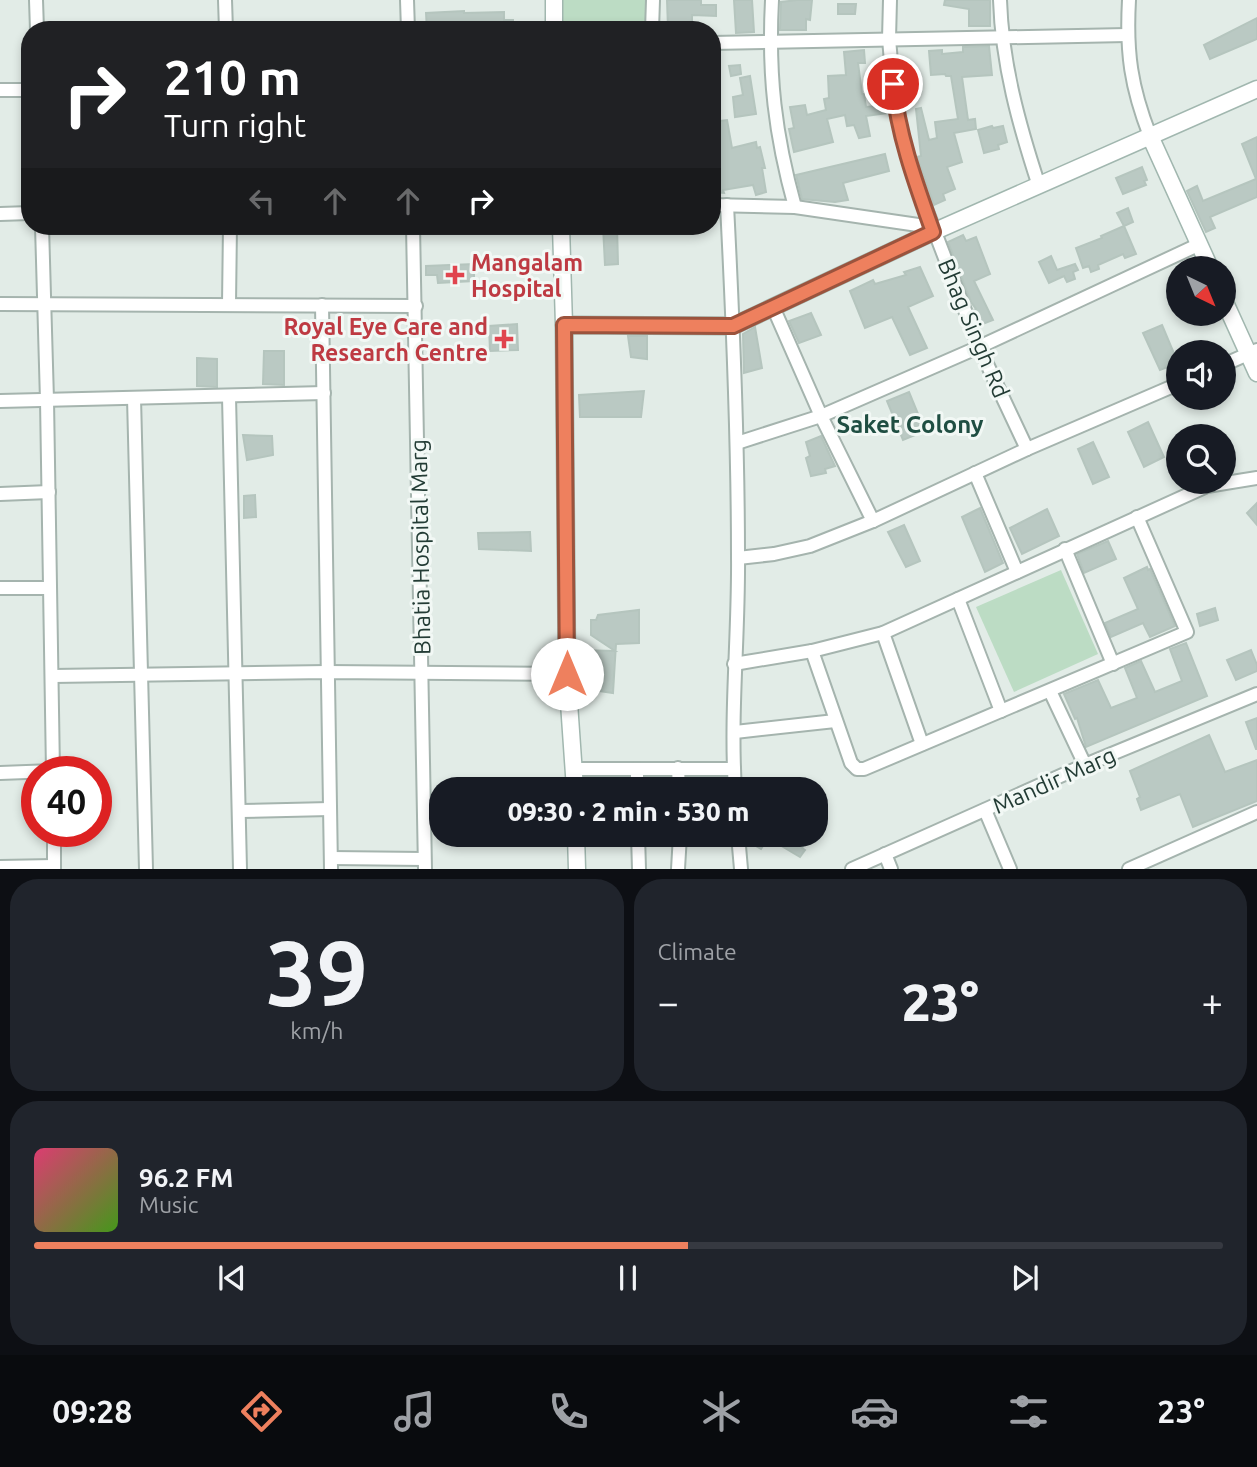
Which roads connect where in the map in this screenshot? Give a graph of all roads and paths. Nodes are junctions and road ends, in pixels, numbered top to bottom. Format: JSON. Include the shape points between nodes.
{"nodes":[{"id":1,"x":36,"y":0,"type":"edge"},
{"id":2,"x":225,"y":0,"type":"edge"},
{"id":3,"x":407,"y":0,"type":"edge"},
{"id":4,"x":554,"y":0,"type":"edge"},
{"id":5,"x":653,"y":0,"type":"edge"},
{"id":6,"x":772,"y":0,"type":"edge"},
{"id":7,"x":890,"y":0,"type":"edge"},
{"id":8,"x":1000,"y":0,"type":"edge"},
{"id":9,"x":1129,"y":0,"type":"edge"},
{"id":10,"x":37,"y":21,"type":"edge"},
{"id":11,"x":226,"y":21,"type":"edge"},
{"id":12,"x":408,"y":21,"type":"edge"},
{"id":13,"x":554,"y":21,"type":"edge"},
{"id":14,"x":652,"y":21,"type":"edge"},
{"id":15,"x":1127,"y":36,"type":"junction"},
{"id":16,"x":1001,"y":38,"type":"junction"},
{"id":17,"x":889,"y":39,"type":"junction"},
{"id":18,"x":769,"y":42,"type":"junction"},
{"id":19,"x":721,"y":43,"type":"edge"},
{"id":20,"x":1257,"y":89,"type":"edge"},
{"id":21,"x":0,"y":90,"type":"edge"},
{"id":22,"x":21,"y":90,"type":"edge"},
{"id":23,"x":1150,"y":136,"type":"junction"},
{"id":24,"x":1039,"y":186,"type":"junction"},
{"id":25,"x":721,"y":205,"type":"edge"},
{"id":26,"x":727,"y":205,"type":"junction"},
{"id":27,"x":796,"y":207,"type":"junction"},
{"id":28,"x":21,"y":214,"type":"edge"},
{"id":29,"x":0,"y":215,"type":"edge"},
{"id":30,"x":933,"y":232,"type":"junction"},
{"id":31,"x":42,"y":235,"type":"edge"},
{"id":32,"x":230,"y":235,"type":"edge"},
{"id":33,"x":413,"y":235,"type":"edge"},
{"id":34,"x":561,"y":235,"type":"edge"},
{"id":35,"x":1200,"y":244,"type":"junction"},
{"id":36,"x":1205,"y":256,"type":"edge"},
{"id":37,"x":44,"y":302,"type":"junction"},
{"id":38,"x":0,"y":304,"type":"edge"},
{"id":39,"x":229,"y":304,"type":"junction"},
{"id":40,"x":322,"y":305,"type":"junction"},
{"id":41,"x":415,"y":306,"type":"junction"},
{"id":42,"x":773,"y":307,"type":"junction"},
{"id":43,"x":1236,"y":321,"type":"edge"},
{"id":44,"x":564,"y":325,"type":"junction"},
{"id":45,"x":733,"y":326,"type":"junction"},
{"id":46,"x":979,"y":347,"type":"junction"},
{"id":47,"x":1253,"y":352,"type":"edge"},
{"id":48,"x":1236,"y":359,"type":"edge"},
{"id":49,"x":1257,"y":373,"type":"edge"},
{"id":50,"x":1166,"y":389,"type":"edge"},
{"id":51,"x":324,"y":393,"type":"junction"},
{"id":52,"x":229,"y":397,"type":"junction"},
{"id":53,"x":134,"y":398,"type":"junction"},
{"id":54,"x":47,"y":400,"type":"junction"},
{"id":55,"x":0,"y":401,"type":"edge"},
{"id":56,"x":821,"y":416,"type":"junction"},
{"id":57,"x":737,"y":443,"type":"junction"},
{"id":58,"x":1027,"y":449,"type":"junction"},
{"id":59,"x":975,"y":472,"type":"junction"},
{"id":60,"x":1257,"y":478,"type":"edge"},
{"id":61,"x":49,"y":492,"type":"junction"},
{"id":62,"x":0,"y":494,"type":"edge"},
{"id":63,"x":1137,"y":517,"type":"junction"},
{"id":64,"x":873,"y":521,"type":"junction"},
{"id":65,"x":1065,"y":549,"type":"junction"},
{"id":66,"x":738,"y":558,"type":"junction"},
{"id":67,"x":1017,"y":572,"type":"junction"},
{"id":68,"x":0,"y":588,"type":"edge"},
{"id":69,"x":49,"y":588,"type":"junction"},
{"id":70,"x":958,"y":599,"type":"junction"},
{"id":71,"x":883,"y":633,"type":"junction"},
{"id":72,"x":811,"y":651,"type":"junction"},
{"id":73,"x":734,"y":664,"type":"junction"},
{"id":74,"x":1113,"y":664,"type":"junction"},
{"id":75,"x":327,"y":672,"type":"junction"},
{"id":76,"x":422,"y":673,"type":"junction"},
{"id":77,"x":236,"y":674,"type":"junction"},
{"id":78,"x":567,"y":674,"type":"junction"},
{"id":79,"x":53,"y":676,"type":"junction"},
{"id":80,"x":142,"y":676,"type":"junction"},
{"id":81,"x":1050,"y":691,"type":"junction"},
{"id":82,"x":1257,"y":694,"type":"edge"},
{"id":83,"x":1001,"y":711,"type":"junction"},
{"id":84,"x":835,"y":720,"type":"junction"},
{"id":85,"x":735,"y":732,"type":"junction"},
{"id":86,"x":922,"y":744,"type":"junction"},
{"id":87,"x":53,"y":756,"type":"edge"},
{"id":88,"x":1085,"y":765,"type":"junction"},
{"id":89,"x":678,"y":768,"type":"junction"},
{"id":90,"x":574,"y":769,"type":"junction"},
{"id":91,"x":637,"y":769,"type":"junction"},
{"id":92,"x":734,"y":769,"type":"junction"},
{"id":93,"x":21,"y":772,"type":"edge"},
{"id":94,"x":0,"y":773,"type":"edge"},
{"id":95,"x":574,"y":777,"type":"edge"},
{"id":96,"x":637,"y":777,"type":"edge"},
{"id":97,"x":678,"y":777,"type":"edge"},
{"id":98,"x":734,"y":777,"type":"edge"},
{"id":99,"x":330,"y":809,"type":"junction"},
{"id":100,"x":985,"y":810,"type":"junction"},
{"id":101,"x":240,"y":811,"type":"junction"},
{"id":102,"x":1257,"y":812,"type":"edge"},
{"id":103,"x":54,"y":847,"type":"edge"},
{"id":104,"x":576,"y":847,"type":"edge"},
{"id":105,"x":638,"y":847,"type":"edge"},
{"id":106,"x":679,"y":847,"type":"edge"},
{"id":107,"x":739,"y":847,"type":"edge"},
{"id":108,"x":885,"y":854,"type":"junction"},
{"id":109,"x":331,"y":863,"type":"edge"},
{"id":110,"x":425,"y":864,"type":"edge"},
{"id":111,"x":0,"y":867,"type":"edge"},
{"id":112,"x":54,"y":867,"type":"edge"},
{"id":113,"x":146,"y":869,"type":"edge"},
{"id":114,"x":240,"y":869,"type":"edge"},
{"id":115,"x":576,"y":869,"type":"edge"},
{"id":116,"x":639,"y":869,"type":"edge"},
{"id":117,"x":678,"y":869,"type":"edge"},
{"id":118,"x":741,"y":869,"type":"edge"},
{"id":119,"x":852,"y":869,"type":"edge"},
{"id":120,"x":891,"y":869,"type":"edge"},
{"id":121,"x":1010,"y":869,"type":"edge"},
{"id":122,"x":1129,"y":869,"type":"edge"}],
"edges":[{"from":1,"to":10,"type":"street"},
{"from":2,"to":11,"type":"street"},
{"from":3,"to":12,"type":"street"},
{"from":4,"to":13,"type":"street"},
{"from":5,"to":14,"type":"street"},
{"from":6,"to":18,"type":"street"},
{"from":7,"to":17,"type":"street","name":"Bhag Singh Rd"},
{"from":8,"to":16,"type":"street"},
{"from":9,"to":15,"type":"street"},
{"from":15,"to":16,"type":"street"},
{"from":15,"to":23,"type":"street","via":[[1136,99]]},
{"from":16,"to":17,"type":"street"},
{"from":16,"to":24,"type":"street","via":[[1020,130]]},
{"from":17,"to":18,"type":"street"},
{"from":17,"to":30,"type":"street","name":"Bhag Singh Rd","via":[[895,107]]},
{"from":18,"to":19,"type":"street"},
{"from":18,"to":27,"type":"street","via":[[772,104]]},
{"from":20,"to":23,"type":"street"},
{"from":21,"to":22,"type":"street"},
{"from":23,"to":24,"type":"street"},
{"from":23,"to":35,"type":"street"},
{"from":24,"to":30,"type":"street"},
{"from":25,"to":26,"type":"street"},
{"from":26,"to":27,"type":"street"},
{"from":26,"to":45,"type":"street"},
{"from":27,"to":30,"type":"street","via":[[918,225]]},
{"from":28,"to":29,"type":"street"},
{"from":30,"to":42,"type":"street"},
{"from":30,"to":46,"type":"street","name":"Bhag Singh Rd"},
{"from":31,"to":37,"type":"street"},
{"from":32,"to":39,"type":"street"},
{"from":33,"to":41,"type":"street","name":"Bhatia Hospital Marg"},
{"from":34,"to":44,"type":"street"},
{"from":35,"to":36,"type":"street"},
{"from":35,"to":46,"type":"street"},
{"from":37,"to":38,"type":"street"},
{"from":37,"to":39,"type":"street"},
{"from":37,"to":54,"type":"street"},
{"from":39,"to":40,"type":"street"},
{"from":40,"to":41,"type":"street"},
{"from":40,"to":51,"type":"street"},
{"from":41,"to":76,"type":"street","name":"Bhatia Hospital Marg"},
{"from":42,"to":45,"type":"street"},
{"from":42,"to":56,"type":"street"},
{"from":43,"to":47,"type":"street"},
{"from":44,"to":45,"type":"street"},
{"from":44,"to":78,"type":"street"},
{"from":45,"to":57,"type":"street"},
{"from":46,"to":56,"type":"street"},
{"from":46,"to":58,"type":"street","name":"Bhag Singh Rd"},
{"from":47,"to":48,"type":"street"},
{"from":47,"to":49,"type":"street"},
{"from":50,"to":58,"type":"street"},
{"from":51,"to":52,"type":"street"},
{"from":51,"to":75,"type":"street"},
{"from":52,"to":53,"type":"street"},
{"from":52,"to":77,"type":"street"},
{"from":53,"to":54,"type":"street"},
{"from":53,"to":80,"type":"street"},
{"from":54,"to":55,"type":"street"},
{"from":54,"to":61,"type":"street"},
{"from":56,"to":57,"type":"street"},
{"from":56,"to":64,"type":"street"},
{"from":57,"to":66,"type":"street"},
{"from":58,"to":59,"type":"street"},
{"from":59,"to":64,"type":"street"},
{"from":59,"to":67,"type":"street"},
{"from":60,"to":63,"type":"street","via":[[1207,486]]},
{"from":61,"to":62,"type":"street"},
{"from":61,"to":69,"type":"street"},
{"from":63,"to":65,"type":"street"},
{"from":63,"to":74,"type":"street","via":[[1187,632]]},
{"from":64,"to":66,"type":"street","via":[[810,546]]},
{"from":65,"to":67,"type":"street"},
{"from":65,"to":74,"type":"street"},
{"from":66,"to":73,"type":"street"},
{"from":67,"to":70,"type":"street"},
{"from":68,"to":69,"type":"street"},
{"from":69,"to":79,"type":"street"},
{"from":70,"to":71,"type":"street"},
{"from":70,"to":83,"type":"street"},
{"from":71,"to":72,"type":"street"},
{"from":71,"to":86,"type":"street"},
{"from":72,"to":73,"type":"street"},
{"from":72,"to":84,"type":"street"},
{"from":73,"to":85,"type":"street"},
{"from":74,"to":81,"type":"street"},
{"from":75,"to":76,"type":"street"},
{"from":75,"to":77,"type":"street"},
{"from":75,"to":99,"type":"street"},
{"from":76,"to":78,"type":"street"},
{"from":76,"to":110,"type":"street","name":"Bhatia Hospital Marg"},
{"from":77,"to":80,"type":"street"},
{"from":77,"to":101,"type":"street"},
{"from":78,"to":90,"type":"street"},
{"from":79,"to":80,"type":"street"},
{"from":79,"to":87,"type":"street"},
{"from":80,"to":113,"type":"street"},
{"from":81,"to":83,"type":"street"},
{"from":81,"to":88,"type":"street"},
{"from":82,"to":88,"type":"street","name":"Mandir Marg"},
{"from":83,"to":86,"type":"street"},
{"from":84,"to":85,"type":"street"},
{"from":84,"to":86,"type":"street","via":[[857,769]]},
{"from":85,"to":92,"type":"street"},
{"from":88,"to":100,"type":"street","name":"Mandir Marg"},
{"from":89,"to":91,"type":"street"},
{"from":89,"to":92,"type":"street"},
{"from":89,"to":97,"type":"street"},
{"from":90,"to":91,"type":"street"},
{"from":90,"to":95,"type":"street"},
{"from":91,"to":96,"type":"street"},
{"from":92,"to":98,"type":"street"},
{"from":93,"to":94,"type":"street"},
{"from":99,"to":101,"type":"street"},
{"from":99,"to":109,"type":"street"},
{"from":100,"to":108,"type":"street","name":"Mandir Marg"},
{"from":100,"to":121,"type":"street"},
{"from":101,"to":114,"type":"street"},
{"from":102,"to":122,"type":"street"},
{"from":103,"to":112,"type":"street"},
{"from":104,"to":115,"type":"street"},
{"from":105,"to":116,"type":"street"},
{"from":106,"to":117,"type":"street"},
{"from":107,"to":118,"type":"street"},
{"from":108,"to":119,"type":"street","name":"Mandir Marg"},
{"from":108,"to":120,"type":"street"},
{"from":109,"to":110,"type":"street"},
{"from":111,"to":112,"type":"street"}]}
